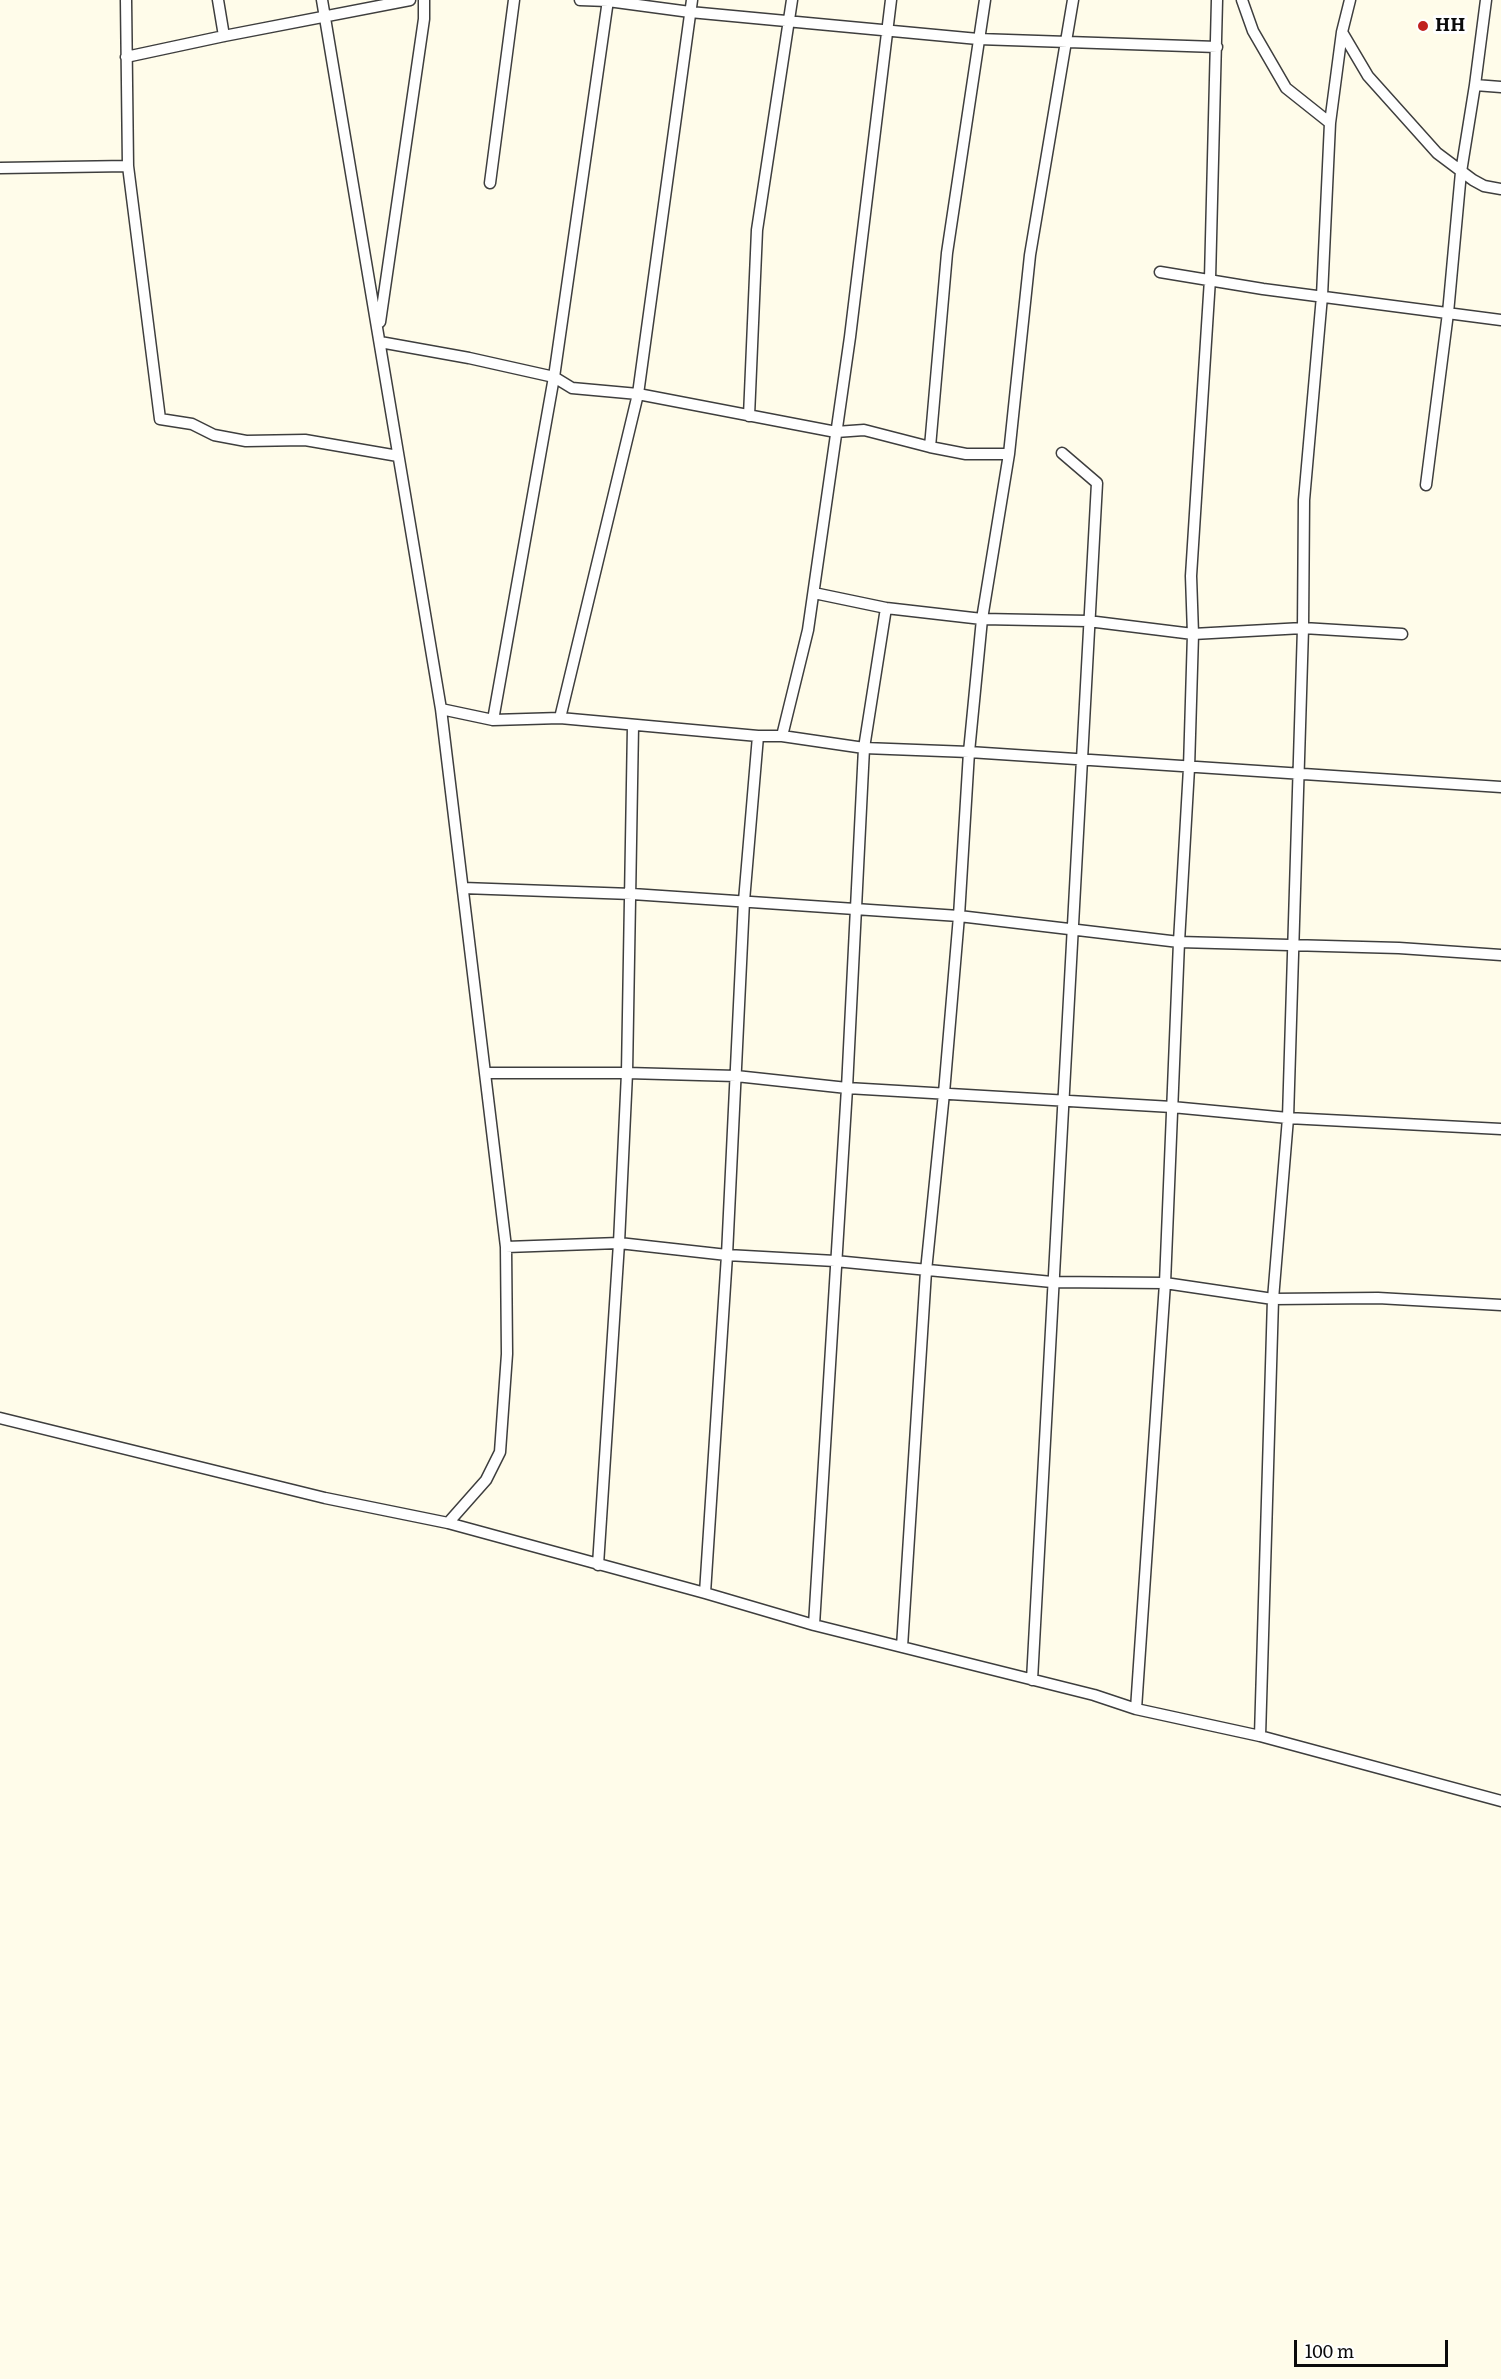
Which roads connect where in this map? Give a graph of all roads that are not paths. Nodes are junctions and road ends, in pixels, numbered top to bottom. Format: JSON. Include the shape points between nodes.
{"nodes":[{"id":1,"x":126,"y":0,"type":"edge"},
{"id":2,"x":218,"y":0,"type":"edge"},
{"id":3,"x":322,"y":0,"type":"edge"},
{"id":4,"x":410,"y":0,"type":"edge"},
{"id":5,"x":424,"y":0,"type":"edge"},
{"id":6,"x":514,"y":0,"type":"edge"},
{"id":7,"x":580,"y":0,"type":"edge"},
{"id":8,"x":608,"y":0,"type":"edge"},
{"id":9,"x":692,"y":0,"type":"edge"},
{"id":10,"x":792,"y":0,"type":"edge"},
{"id":11,"x":891,"y":0,"type":"edge"},
{"id":12,"x":985,"y":0,"type":"edge"},
{"id":13,"x":1072,"y":0,"type":"edge"},
{"id":14,"x":1218,"y":0,"type":"edge"},
{"id":15,"x":1242,"y":0,"type":"edge"},
{"id":16,"x":1350,"y":0,"type":"edge"},
{"id":17,"x":1486,"y":0,"type":"edge"},
{"id":18,"x":690,"y":12,"type":"junction"},
{"id":19,"x":325,"y":16,"type":"junction"},
{"id":20,"x":788,"y":21,"type":"junction"},
{"id":21,"x":887,"y":30,"type":"junction"},
{"id":22,"x":1342,"y":32,"type":"junction"},
{"id":23,"x":224,"y":36,"type":"junction"},
{"id":24,"x":978,"y":39,"type":"junction"},
{"id":25,"x":1067,"y":42,"type":"junction"},
{"id":26,"x":1217,"y":47,"type":"junction"},
{"id":27,"x":126,"y":57,"type":"junction"},
{"id":28,"x":1475,"y":85,"type":"junction"},
{"id":29,"x":1501,"y":87,"type":"edge"},
{"id":30,"x":1330,"y":123,"type":"junction"},
{"id":31,"x":128,"y":166,"type":"junction"},
{"id":32,"x":0,"y":168,"type":"edge"},
{"id":33,"x":1461,"y":172,"type":"junction"},
{"id":34,"x":490,"y":183,"type":"dead end"},
{"id":35,"x":1501,"y":189,"type":"edge"},
{"id":36,"x":1160,"y":272,"type":"dead end"},
{"id":37,"x":1210,"y":279,"type":"junction"},
{"id":38,"x":1322,"y":296,"type":"junction"},
{"id":39,"x":1448,"y":313,"type":"junction"},
{"id":40,"x":1501,"y":320,"type":"edge"},
{"id":41,"x":379,"y":337,"type":"junction"},
{"id":42,"x":554,"y":377,"type":"junction"},
{"id":43,"x":638,"y":394,"type":"junction"},
{"id":44,"x":749,"y":416,"type":"junction"},
{"id":45,"x":836,"y":432,"type":"junction"},
{"id":46,"x":930,"y":447,"type":"junction"},
{"id":47,"x":1062,"y":453,"type":"dead end"},
{"id":48,"x":1010,"y":454,"type":"junction"},
{"id":49,"x":398,"y":456,"type":"junction"},
{"id":50,"x":1426,"y":485,"type":"dead end"},
{"id":51,"x":814,"y":593,"type":"junction"},
{"id":52,"x":886,"y":608,"type":"junction"},
{"id":53,"x":982,"y":619,"type":"junction"},
{"id":54,"x":1088,"y":621,"type":"junction"},
{"id":55,"x":1303,"y":628,"type":"junction"},
{"id":56,"x":1193,"y":634,"type":"junction"},
{"id":57,"x":1402,"y":634,"type":"dead end"},
{"id":58,"x":441,"y":709,"type":"junction"},
{"id":59,"x":560,"y":718,"type":"junction"},
{"id":60,"x":493,"y":720,"type":"junction"},
{"id":61,"x":633,"y":726,"type":"junction"},
{"id":62,"x":758,"y":736,"type":"junction"},
{"id":63,"x":782,"y":736,"type":"junction"},
{"id":64,"x":864,"y":748,"type":"junction"},
{"id":65,"x":969,"y":752,"type":"junction"},
{"id":66,"x":1083,"y":760,"type":"junction"},
{"id":67,"x":1189,"y":768,"type":"junction"},
{"id":68,"x":1297,"y":774,"type":"junction"},
{"id":69,"x":1501,"y":787,"type":"edge"},
{"id":70,"x":463,"y":888,"type":"junction"},
{"id":71,"x":632,"y":894,"type":"junction"},
{"id":72,"x":744,"y":902,"type":"junction"},
{"id":73,"x":856,"y":909,"type":"junction"},
{"id":74,"x":959,"y":916,"type":"junction"},
{"id":75,"x":1072,"y":931,"type":"junction"},
{"id":76,"x":1179,"y":942,"type":"junction"},
{"id":77,"x":1292,"y":944,"type":"junction"},
{"id":78,"x":1501,"y":955,"type":"edge"},
{"id":79,"x":486,"y":1073,"type":"junction"},
{"id":80,"x":627,"y":1073,"type":"junction"},
{"id":81,"x":736,"y":1076,"type":"junction"},
{"id":82,"x":847,"y":1088,"type":"junction"},
{"id":83,"x":944,"y":1093,"type":"junction"},
{"id":84,"x":1062,"y":1102,"type":"junction"},
{"id":85,"x":1172,"y":1107,"type":"junction"},
{"id":86,"x":1288,"y":1118,"type":"junction"},
{"id":87,"x":1501,"y":1129,"type":"edge"},
{"id":88,"x":619,"y":1243,"type":"junction"},
{"id":89,"x":506,"y":1247,"type":"junction"},
{"id":90,"x":727,"y":1255,"type":"junction"},
{"id":91,"x":835,"y":1261,"type":"junction"},
{"id":92,"x":926,"y":1271,"type":"junction"},
{"id":93,"x":1052,"y":1282,"type":"junction"},
{"id":94,"x":1165,"y":1283,"type":"junction"},
{"id":95,"x":1273,"y":1299,"type":"junction"},
{"id":96,"x":1501,"y":1305,"type":"edge"},
{"id":97,"x":0,"y":1418,"type":"edge"},
{"id":98,"x":448,"y":1523,"type":"junction"},
{"id":99,"x":598,"y":1565,"type":"junction"},
{"id":100,"x":705,"y":1593,"type":"junction"},
{"id":101,"x":814,"y":1625,"type":"junction"},
{"id":102,"x":902,"y":1647,"type":"junction"},
{"id":103,"x":1032,"y":1680,"type":"junction"},
{"id":104,"x":1136,"y":1709,"type":"junction"},
{"id":105,"x":1260,"y":1736,"type":"junction"},
{"id":106,"x":1501,"y":1801,"type":"edge"}],
"edges":[{"from":1,"to":27,"type":"street"},
{"from":2,"to":23,"type":"street"},
{"from":3,"to":19,"type":"street"},
{"from":4,"to":19,"type":"street"},
{"from":5,"to":41,"type":"street"},
{"from":6,"to":34,"type":"street"},
{"from":7,"to":8,"type":"street"},
{"from":8,"to":18,"type":"street"},
{"from":8,"to":42,"type":"street"},
{"from":9,"to":18,"type":"street"},
{"from":10,"to":20,"type":"street"},
{"from":11,"to":21,"type":"street"},
{"from":12,"to":24,"type":"street"},
{"from":13,"to":25,"type":"street"},
{"from":14,"to":26,"type":"street"},
{"from":15,"to":30,"type":"street","via":[[1253,31],[1286,88]]},
{"from":16,"to":22,"type":"street"},
{"from":17,"to":28,"type":"street"},
{"from":18,"to":20,"type":"street"},
{"from":18,"to":43,"type":"street"},
{"from":19,"to":23,"type":"street"},
{"from":19,"to":41,"type":"street"},
{"from":20,"to":21,"type":"street"},
{"from":20,"to":44,"type":"street","via":[[757,230]]},
{"from":21,"to":24,"type":"street"},
{"from":21,"to":45,"type":"street"},
{"from":22,"to":30,"type":"street"},
{"from":22,"to":33,"type":"street","via":[[1368,76],[1437,153]]},
{"from":23,"to":27,"type":"street"},
{"from":24,"to":25,"type":"street"},
{"from":24,"to":46,"type":"street","via":[[947,253]]},
{"from":25,"to":26,"type":"street"},
{"from":25,"to":48,"type":"street","via":[[1030,255]]},
{"from":26,"to":37,"type":"street"},
{"from":27,"to":31,"type":"street"},
{"from":28,"to":29,"type":"street"},
{"from":28,"to":33,"type":"street"},
{"from":30,"to":38,"type":"street"},
{"from":31,"to":32,"type":"street"},
{"from":31,"to":49,"type":"street","via":[[160,419],[192,424],[213,435],[246,441],[305,440]]},
{"from":33,"to":35,"type":"street","via":[[1484,186]]},
{"from":33,"to":39,"type":"street"},
{"from":36,"to":37,"type":"street"},
{"from":37,"to":38,"type":"street"},
{"from":37,"to":56,"type":"street","via":[[1191,576]]},
{"from":38,"to":39,"type":"street"},
{"from":38,"to":55,"type":"street","via":[[1304,500]]},
{"from":39,"to":40,"type":"street"},
{"from":39,"to":50,"type":"street"},
{"from":41,"to":42,"type":"street"},
{"from":41,"to":49,"type":"street"},
{"from":42,"to":43,"type":"street","via":[[572,388]]},
{"from":42,"to":60,"type":"street"},
{"from":43,"to":44,"type":"street"},
{"from":43,"to":59,"type":"street"},
{"from":44,"to":45,"type":"street"},
{"from":45,"to":46,"type":"street","via":[[864,429]]},
{"from":45,"to":51,"type":"street"},
{"from":46,"to":48,"type":"street","via":[[966,454]]},
{"from":47,"to":54,"type":"street","via":[[1097,483]]},
{"from":48,"to":53,"type":"street"},
{"from":49,"to":58,"type":"street"},
{"from":51,"to":52,"type":"street"},
{"from":51,"to":63,"type":"street"},
{"from":52,"to":53,"type":"street"},
{"from":52,"to":64,"type":"street"},
{"from":53,"to":54,"type":"street"},
{"from":53,"to":65,"type":"street"},
{"from":54,"to":56,"type":"street"},
{"from":54,"to":66,"type":"street"},
{"from":55,"to":56,"type":"street"},
{"from":55,"to":57,"type":"street"},
{"from":55,"to":68,"type":"street"},
{"from":56,"to":67,"type":"street"},
{"from":58,"to":60,"type":"street"},
{"from":58,"to":70,"type":"street"},
{"from":59,"to":60,"type":"street"},
{"from":59,"to":61,"type":"street"},
{"from":61,"to":62,"type":"street"},
{"from":61,"to":71,"type":"street"},
{"from":62,"to":63,"type":"street"},
{"from":62,"to":72,"type":"street"},
{"from":63,"to":64,"type":"street"},
{"from":64,"to":65,"type":"street"},
{"from":64,"to":73,"type":"street"},
{"from":65,"to":66,"type":"street"},
{"from":65,"to":74,"type":"street"},
{"from":66,"to":67,"type":"street"},
{"from":66,"to":75,"type":"street"},
{"from":67,"to":68,"type":"street"},
{"from":67,"to":76,"type":"street"},
{"from":68,"to":69,"type":"street"},
{"from":68,"to":77,"type":"street"},
{"from":70,"to":71,"type":"street"},
{"from":70,"to":79,"type":"street"},
{"from":71,"to":72,"type":"street"},
{"from":71,"to":80,"type":"street"},
{"from":72,"to":73,"type":"street"},
{"from":72,"to":81,"type":"street"},
{"from":73,"to":74,"type":"street"},
{"from":73,"to":82,"type":"street"},
{"from":74,"to":75,"type":"street"},
{"from":74,"to":83,"type":"street"},
{"from":75,"to":76,"type":"street"},
{"from":75,"to":84,"type":"street"},
{"from":76,"to":77,"type":"street"},
{"from":76,"to":85,"type":"street"},
{"from":77,"to":78,"type":"street"},
{"from":77,"to":86,"type":"street"},
{"from":79,"to":80,"type":"street"},
{"from":79,"to":89,"type":"street"},
{"from":80,"to":81,"type":"street"},
{"from":80,"to":88,"type":"street"},
{"from":81,"to":82,"type":"street"},
{"from":81,"to":90,"type":"street"},
{"from":82,"to":83,"type":"street"},
{"from":82,"to":91,"type":"street"},
{"from":83,"to":84,"type":"street"},
{"from":83,"to":92,"type":"street"},
{"from":84,"to":85,"type":"street"},
{"from":84,"to":93,"type":"street"},
{"from":85,"to":86,"type":"street"},
{"from":85,"to":94,"type":"street"},
{"from":86,"to":87,"type":"street"},
{"from":86,"to":95,"type":"street"},
{"from":88,"to":89,"type":"street"},
{"from":88,"to":90,"type":"street"},
{"from":88,"to":99,"type":"street"},
{"from":89,"to":98,"type":"street","via":[[507,1354],[500,1452],[486,1480]]},
{"from":90,"to":91,"type":"street"},
{"from":90,"to":100,"type":"street"},
{"from":91,"to":92,"type":"street"},
{"from":91,"to":101,"type":"street"},
{"from":92,"to":93,"type":"street"},
{"from":92,"to":102,"type":"street"},
{"from":93,"to":94,"type":"street"},
{"from":93,"to":103,"type":"street"},
{"from":94,"to":95,"type":"street"},
{"from":94,"to":104,"type":"street"},
{"from":95,"to":96,"type":"street","via":[[1378,1298]]},
{"from":95,"to":105,"type":"street"},
{"from":97,"to":98,"type":"street","via":[[325,1498]]},
{"from":98,"to":99,"type":"street"},
{"from":99,"to":100,"type":"street"},
{"from":100,"to":101,"type":"street"},
{"from":101,"to":102,"type":"street"},
{"from":102,"to":103,"type":"street"},
{"from":103,"to":104,"type":"street"},
{"from":104,"to":105,"type":"street"},
{"from":105,"to":106,"type":"street"}]}
